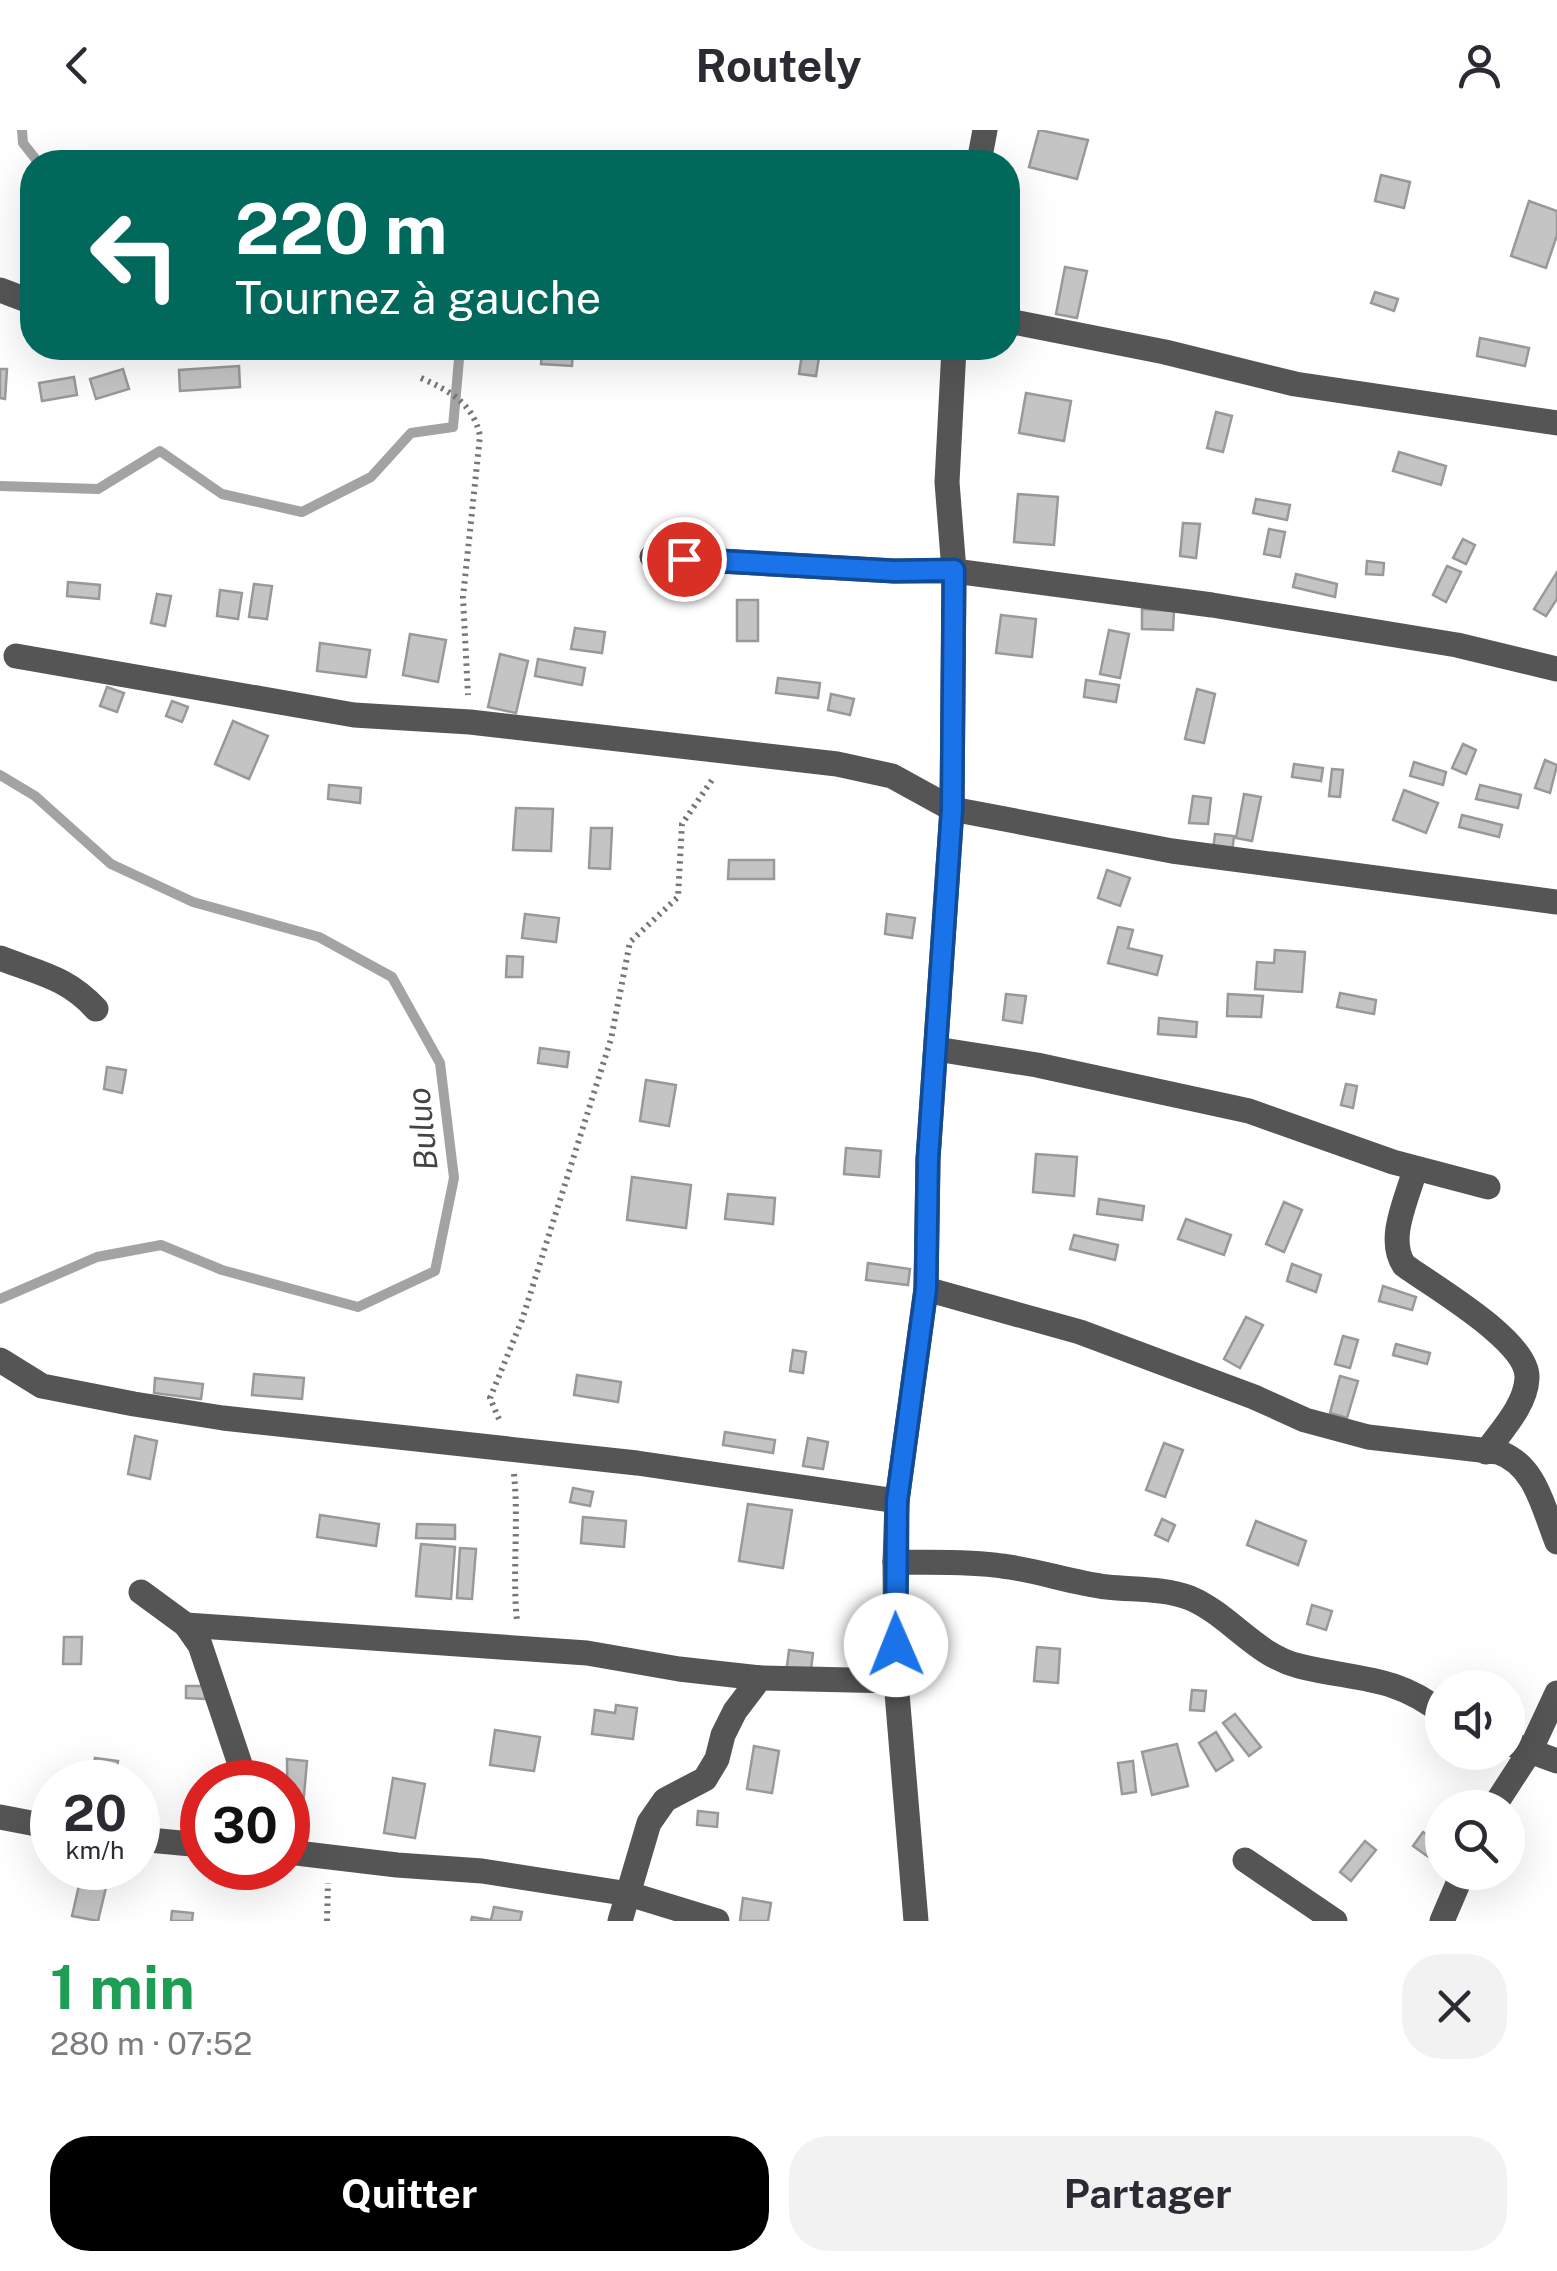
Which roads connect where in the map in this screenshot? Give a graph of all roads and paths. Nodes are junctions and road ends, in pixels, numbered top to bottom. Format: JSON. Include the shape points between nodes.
{"nodes":[{"id":1,"x":1020,"y":323,"type":"edge"},
{"id":2,"x":953,"y":360,"type":"edge"},
{"id":3,"x":420,"y":378,"type":"dead end"},
{"id":4,"x":1557,"y":424,"type":"edge"},
{"id":5,"x":652,"y":557,"type":"dead end"},
{"id":6,"x":954,"y":570,"type":"junction"},
{"id":7,"x":16,"y":656,"type":"dead end"},
{"id":8,"x":1557,"y":669,"type":"edge"},
{"id":9,"x":470,"y":722,"type":"junction"},
{"id":10,"x":732,"y":751,"type":"junction"},
{"id":11,"x":952,"y":809,"type":"junction"},
{"id":12,"x":1557,"y":902,"type":"edge"},
{"id":13,"x":0,"y":958,"type":"edge"},
{"id":14,"x":96,"y":1009,"type":"dead end"},
{"id":15,"x":936,"y":1048,"type":"junction"},
{"id":16,"x":1415,"y":1168,"type":"junction"},
{"id":17,"x":1488,"y":1187,"type":"dead end"},
{"id":18,"x":926,"y":1289,"type":"junction"},
{"id":19,"x":0,"y":1360,"type":"edge"},
{"id":20,"x":512,"y":1450,"type":"junction"},
{"id":21,"x":1486,"y":1452,"type":"junction"},
{"id":22,"x":897,"y":1501,"type":"junction"},
{"id":23,"x":1557,"y":1542,"type":"edge"},
{"id":24,"x":894,"y":1562,"type":"junction"},
{"id":25,"x":141,"y":1592,"type":"dead end"},
{"id":26,"x":186,"y":1625,"type":"junction"},
{"id":27,"x":520,"y":1649,"type":"junction"},
{"id":28,"x":760,"y":1678,"type":"junction"},
{"id":29,"x":896,"y":1681,"type":"junction"},
{"id":30,"x":1556,"y":1693,"type":"edge"},
{"id":31,"x":1425,"y":1702,"type":"edge"},
{"id":32,"x":1525,"y":1738,"type":"edge"},
{"id":33,"x":1525,"y":1749,"type":"edge"},
{"id":34,"x":239,"y":1760,"type":"edge"},
{"id":35,"x":1557,"y":1761,"type":"edge"},
{"id":36,"x":0,"y":1817,"type":"edge"},
{"id":37,"x":30,"y":1823,"type":"edge"},
{"id":38,"x":310,"y":1855,"type":"edge"},
{"id":39,"x":1245,"y":1860,"type":"dead end"},
{"id":40,"x":1455,"y":1890,"type":"edge"},
{"id":41,"x":629,"y":1894,"type":"junction"},
{"id":42,"x":620,"y":1921,"type":"edge"},
{"id":43,"x":717,"y":1921,"type":"edge"},
{"id":44,"x":916,"y":1921,"type":"edge"},
{"id":45,"x":1335,"y":1921,"type":"edge"},
{"id":46,"x":1442,"y":1921,"type":"edge"}],
"edges":[{"from":1,"to":4,"type":"street","via":[[1295,384]]},
{"from":2,"to":6,"type":"street","via":[[947,482]]},
{"from":3,"to":9,"type":"path","via":[[469,406],[480,436],[464,597]]},
{"from":5,"to":6,"type":"street"},
{"from":6,"to":8,"type":"street","via":[[1457,645]]},
{"from":6,"to":11,"type":"street"},
{"from":7,"to":9,"type":"street","via":[[354,715]]},
{"from":9,"to":10,"type":"street"},
{"from":10,"to":11,"type":"street","via":[[892,776]]},
{"from":10,"to":20,"type":"path","via":[[682,824],[678,897],[630,942],[610,1039],[522,1320],[490,1398]]},
{"from":11,"to":12,"type":"street","via":[[1172,852]]},
{"from":11,"to":15,"type":"street"},
{"from":13,"to":14,"type":"street","via":[[48,974]]},
{"from":15,"to":16,"type":"street","via":[[1250,1111]]},
{"from":15,"to":18,"type":"street"},
{"from":16,"to":17,"type":"street"},
{"from":16,"to":21,"type":"street","via":[[1396,1253],[1508,1341],[1525,1363],[1521,1400]]},
{"from":18,"to":21,"type":"street","via":[[1080,1332],[1305,1420],[1368,1437]]},
{"from":18,"to":22,"type":"street"},
{"from":19,"to":20,"type":"street","via":[[42,1386],[134,1404]]},
{"from":20,"to":22,"type":"street"},
{"from":20,"to":27,"type":"path"},
{"from":21,"to":23,"type":"street","via":[[1512,1457],[1526,1470]]},
{"from":22,"to":24,"type":"street"},
{"from":24,"to":29,"type":"street"},
{"from":24,"to":31,"type":"street","via":[[998,1565],[1103,1587],[1173,1592],[1297,1666],[1372,1678]]},
{"from":25,"to":26,"type":"street"},
{"from":26,"to":27,"type":"street"},
{"from":26,"to":34,"type":"street","via":[[200,1645]]},
{"from":27,"to":28,"type":"street"},
{"from":28,"to":29,"type":"street"},
{"from":28,"to":41,"type":"street","via":[[735,1710],[705,1779],[664,1800],[649,1823]]},
{"from":29,"to":44,"type":"street"},
{"from":30,"to":32,"type":"street"},
{"from":33,"to":35,"type":"street"},
{"from":36,"to":37,"type":"street"},
{"from":38,"to":41,"type":"street"},
{"from":39,"to":45,"type":"street"},
{"from":40,"to":46,"type":"street"},
{"from":41,"to":42,"type":"street"},
{"from":41,"to":43,"type":"street"}]}
